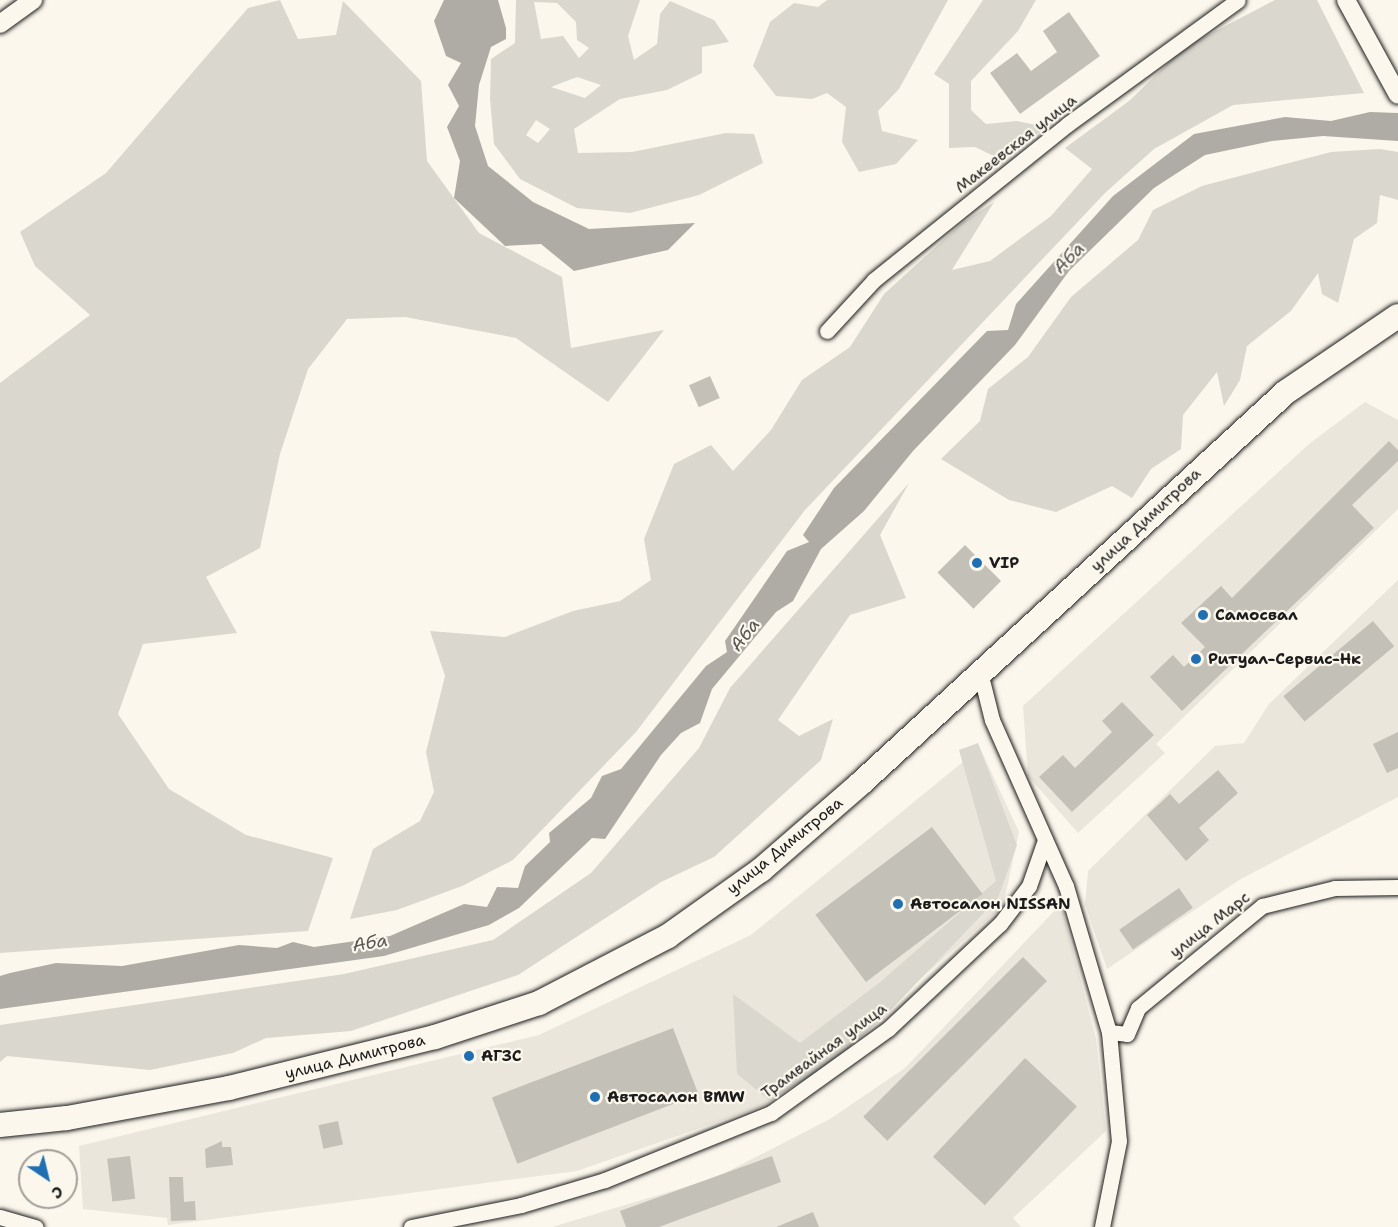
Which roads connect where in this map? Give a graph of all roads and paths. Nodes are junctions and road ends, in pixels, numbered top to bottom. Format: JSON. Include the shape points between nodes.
{"nodes":[{"id":1,"x":33,"y":0,"type":"edge"},
{"id":2,"x":1238,"y":0,"type":"edge"},
{"id":3,"x":1346,"y":0,"type":"edge"},
{"id":4,"x":0,"y":24,"type":"edge"},
{"id":5,"x":1398,"y":94,"type":"edge"},
{"id":6,"x":1398,"y":316,"type":"edge"},
{"id":7,"x":827,"y":331,"type":"dead end"},
{"id":8,"x":981,"y":676,"type":"junction"},
{"id":9,"x":1046,"y":840,"type":"junction"},
{"id":10,"x":1398,"y":886,"type":"edge"},
{"id":11,"x":1109,"y":1032,"type":"junction"},
{"id":12,"x":0,"y":1125,"type":"edge"},
{"id":13,"x":0,"y":1216,"type":"edge"},
{"id":14,"x":36,"y":1227,"type":"edge"},
{"id":15,"x":411,"y":1227,"type":"edge"},
{"id":16,"x":1102,"y":1227,"type":"edge"}],
"edges":[{"from":1,"to":4,"type":"street"},
{"from":2,"to":7,"type":"street","name":"Макеевская улица","via":[[1068,124],[901,258]]},
{"from":3,"to":5,"type":"street"},
{"from":6,"to":8,"type":"main road","name":"улица Димитрова","via":[[1286,392]]},
{"from":8,"to":9,"type":"street","via":[[992,720]]},
{"from":8,"to":12,"type":"main road","name":"улица Димитрова","via":[[761,870],[668,936],[539,1003],[435,1037],[229,1088]]},
{"from":9,"to":11,"type":"street","via":[[1080,932]]},
{"from":9,"to":15,"type":"street","name":"Трамвайная улица","via":[[1029,886],[1000,924],[888,1029],[771,1113],[605,1180],[521,1205]]},
{"from":10,"to":11,"type":"street","name":"улица Марс","via":[[1335,888],[1262,906],[1138,1008],[1127,1034]]},
{"from":11,"to":16,"type":"street","via":[[1119,1141]]},
{"from":13,"to":14,"type":"street"}]}
